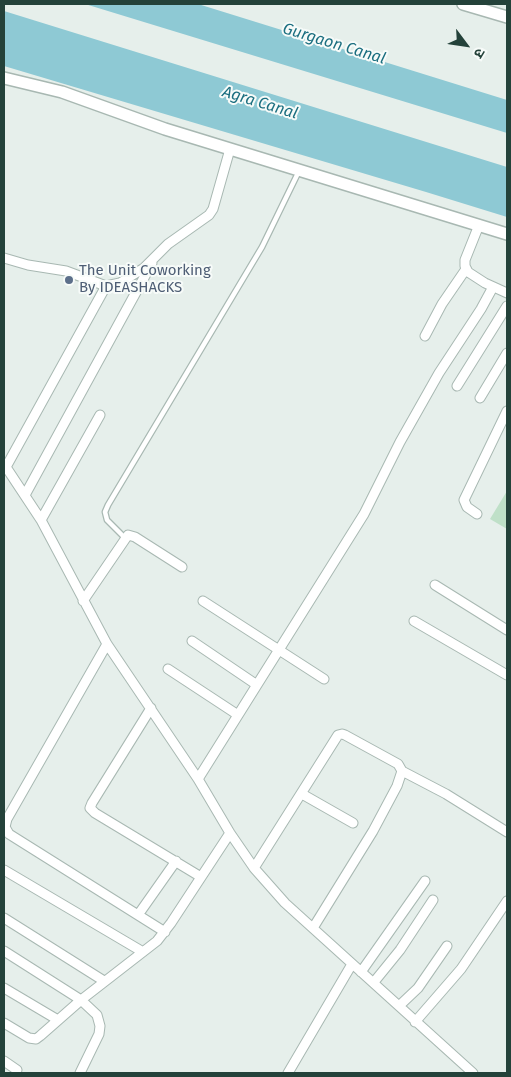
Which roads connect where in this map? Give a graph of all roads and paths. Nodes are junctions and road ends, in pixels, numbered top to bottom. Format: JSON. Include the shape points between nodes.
{"nodes":[{"id":1,"x":463,"y":4,"type":"edge"},
{"id":2,"x":507,"y":17,"type":"edge"},
{"id":3,"x":4,"y":78,"type":"edge"},
{"id":4,"x":230,"y":149,"type":"junction"},
{"id":5,"x":299,"y":170,"type":"junction"},
{"id":6,"x":479,"y":225,"type":"junction"},
{"id":7,"x":507,"y":234,"type":"edge"},
{"id":8,"x":156,"y":256,"type":"junction"},
{"id":9,"x":4,"y":258,"type":"edge"},
{"id":10,"x":466,"y":269,"type":"junction"},
{"id":11,"x":106,"y":286,"type":"junction"},
{"id":12,"x":493,"y":287,"type":"junction"},
{"id":13,"x":507,"y":293,"type":"edge"},
{"id":14,"x":507,"y":306,"type":"edge"},
{"id":15,"x":425,"y":336,"type":"dead end"},
{"id":16,"x":507,"y":353,"type":"edge"},
{"id":17,"x":457,"y":386,"type":"dead end"},
{"id":18,"x":480,"y":398,"type":"dead end"},
{"id":19,"x":507,"y":411,"type":"edge"},
{"id":20,"x":100,"y":415,"type":"dead end"},
{"id":21,"x":5,"y":465,"type":"edge"},
{"id":22,"x":25,"y":495,"type":"junction"},
{"id":23,"x":478,"y":514,"type":"dead end"},
{"id":24,"x":41,"y":520,"type":"junction"},
{"id":25,"x":125,"y":538,"type":"junction"},
{"id":26,"x":182,"y":567,"type":"dead end"},
{"id":27,"x":435,"y":585,"type":"dead end"},
{"id":28,"x":83,"y":601,"type":"junction"},
{"id":29,"x":203,"y":601,"type":"dead end"},
{"id":30,"x":414,"y":621,"type":"dead end"},
{"id":31,"x":507,"y":630,"type":"edge"},
{"id":32,"x":192,"y":641,"type":"dead end"},
{"id":33,"x":107,"y":644,"type":"junction"},
{"id":34,"x":278,"y":650,"type":"junction"},
{"id":35,"x":168,"y":668,"type":"dead end"},
{"id":36,"x":507,"y":675,"type":"edge"},
{"id":37,"x":324,"y":679,"type":"dead end"},
{"id":38,"x":257,"y":685,"type":"junction"},
{"id":39,"x":151,"y":708,"type":"junction"},
{"id":40,"x":238,"y":715,"type":"junction"},
{"id":41,"x":402,"y":771,"type":"junction"},
{"id":42,"x":198,"y":779,"type":"junction"},
{"id":43,"x":302,"y":794,"type":"junction"},
{"id":44,"x":353,"y":823,"type":"dead end"},
{"id":45,"x":507,"y":832,"type":"edge"},
{"id":46,"x":230,"y":833,"type":"junction"},
{"id":47,"x":176,"y":861,"type":"junction"},
{"id":48,"x":254,"y":868,"type":"junction"},
{"id":49,"x":4,"y":870,"type":"edge"},
{"id":50,"x":201,"y":877,"type":"junction"},
{"id":51,"x":425,"y":881,"type":"dead end"},
{"id":52,"x":433,"y":900,"type":"dead end"},
{"id":53,"x":507,"y":901,"type":"edge"},
{"id":54,"x":138,"y":915,"type":"junction"},
{"id":55,"x":4,"y":918,"type":"edge"},
{"id":56,"x":313,"y":928,"type":"junction"},
{"id":57,"x":165,"y":932,"type":"junction"},
{"id":58,"x":447,"y":946,"type":"dead end"},
{"id":59,"x":4,"y":951,"type":"edge"},
{"id":60,"x":143,"y":952,"type":"junction"},
{"id":61,"x":352,"y":964,"type":"junction"},
{"id":62,"x":361,"y":972,"type":"junction"},
{"id":63,"x":104,"y":981,"type":"junction"},
{"id":64,"x":374,"y":982,"type":"junction"},
{"id":65,"x":4,"y":988,"type":"edge"},
{"id":66,"x":81,"y":1000,"type":"junction"},
{"id":67,"x":399,"y":1006,"type":"junction"},
{"id":68,"x":58,"y":1020,"type":"junction"},
{"id":69,"x":415,"y":1022,"type":"junction"},
{"id":70,"x":4,"y":1023,"type":"edge"},
{"id":71,"x":4,"y":1061,"type":"edge"},
{"id":72,"x":17,"y":1070,"type":"dead end"},
{"id":73,"x":80,"y":1073,"type":"edge"},
{"id":74,"x":288,"y":1073,"type":"edge"},
{"id":75,"x":473,"y":1073,"type":"edge"}],
"edges":[{"from":1,"to":2,"type":"street"},
{"from":3,"to":4,"type":"street","via":[[62,92]]},
{"from":4,"to":5,"type":"street"},
{"from":4,"to":8,"type":"street","via":[[209,215]]},
{"from":5,"to":6,"type":"street"},
{"from":5,"to":25,"type":"lane","via":[[262,246],[108,505],[105,512],[107,520]]},
{"from":6,"to":7,"type":"street"},
{"from":6,"to":10,"type":"street","via":[[465,260]]},
{"from":8,"to":11,"type":"street","via":[[132,277],[120,284]]},
{"from":8,"to":22,"type":"street"},
{"from":9,"to":11,"type":"street","via":[[66,271]]},
{"from":10,"to":12,"type":"street"},
{"from":10,"to":15,"type":"street"},
{"from":11,"to":21,"type":"street"},
{"from":12,"to":13,"type":"street"},
{"from":12,"to":34,"type":"street","via":[[438,373],[364,514]]},
{"from":14,"to":17,"type":"street"},
{"from":16,"to":18,"type":"street"},
{"from":19,"to":23,"type":"street","via":[[464,500],[467,507]]},
{"from":20,"to":24,"type":"street"},
{"from":21,"to":22,"type":"street"},
{"from":22,"to":24,"type":"street"},
{"from":24,"to":28,"type":"street"},
{"from":25,"to":26,"type":"street","via":[[135,537]]},
{"from":25,"to":28,"type":"street"},
{"from":27,"to":31,"type":"street"},
{"from":28,"to":33,"type":"street"},
{"from":29,"to":34,"type":"street"},
{"from":30,"to":36,"type":"street"},
{"from":32,"to":38,"type":"street"},
{"from":33,"to":39,"type":"street"},
{"from":33,"to":54,"type":"street","via":[[5,827],[9,834]]},
{"from":34,"to":37,"type":"street"},
{"from":34,"to":38,"type":"street"},
{"from":35,"to":40,"type":"street"},
{"from":38,"to":40,"type":"street"},
{"from":39,"to":42,"type":"street"},
{"from":39,"to":47,"type":"street","via":[[90,808]]},
{"from":40,"to":42,"type":"street"},
{"from":41,"to":43,"type":"street","via":[[395,762],[342,734],[335,739]]},
{"from":41,"to":45,"type":"street"},
{"from":41,"to":56,"type":"street","via":[[373,831]]},
{"from":42,"to":46,"type":"street"},
{"from":43,"to":44,"type":"street"},
{"from":43,"to":48,"type":"street"},
{"from":46,"to":48,"type":"street"},
{"from":46,"to":50,"type":"street"},
{"from":47,"to":50,"type":"street"},
{"from":47,"to":54,"type":"street"},
{"from":48,"to":56,"type":"street"},
{"from":49,"to":60,"type":"street"},
{"from":50,"to":57,"type":"street"},
{"from":51,"to":62,"type":"street"},
{"from":52,"to":64,"type":"street"},
{"from":53,"to":69,"type":"street","via":[[466,961]]},
{"from":54,"to":57,"type":"street"},
{"from":55,"to":63,"type":"street"},
{"from":56,"to":61,"type":"street"},
{"from":57,"to":60,"type":"street"},
{"from":58,"to":67,"type":"street","via":[[418,988]]},
{"from":59,"to":66,"type":"street"},
{"from":60,"to":63,"type":"street"},
{"from":61,"to":62,"type":"street"},
{"from":61,"to":74,"type":"street"},
{"from":62,"to":64,"type":"street"},
{"from":63,"to":66,"type":"street"},
{"from":64,"to":67,"type":"street"},
{"from":65,"to":68,"type":"street"},
{"from":66,"to":68,"type":"street"},
{"from":66,"to":73,"type":"street","via":[[97,1016],[100,1026]]},
{"from":67,"to":69,"type":"street"},
{"from":68,"to":70,"type":"street","via":[[36,1039],[28,1038]]},
{"from":69,"to":75,"type":"street"},
{"from":71,"to":72,"type":"street"}]}
